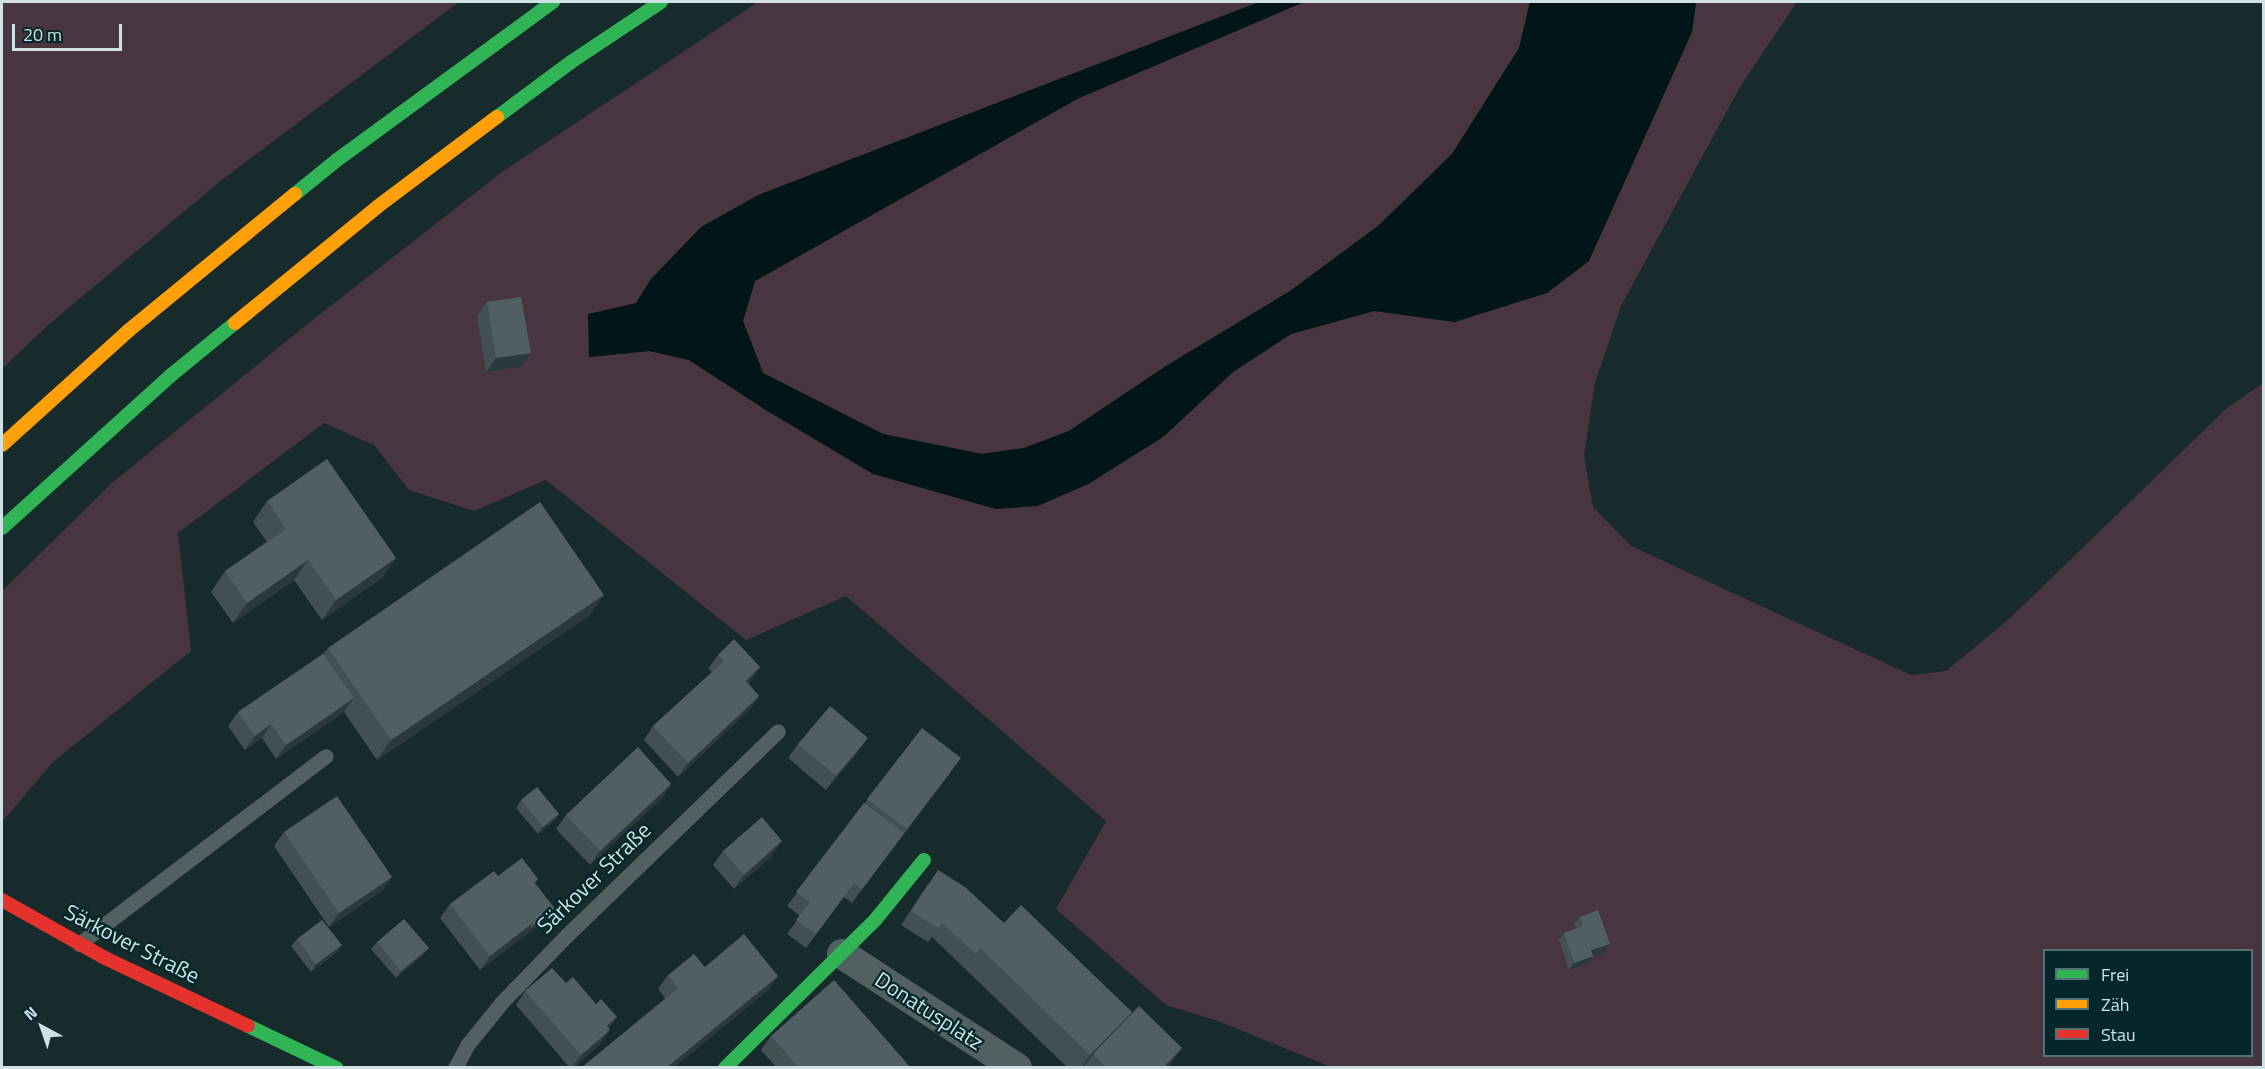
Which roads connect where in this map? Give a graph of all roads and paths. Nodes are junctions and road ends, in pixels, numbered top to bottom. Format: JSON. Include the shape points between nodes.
{"nodes":[{"id":1,"x":553,"y":2,"type":"edge"},
{"id":2,"x":661,"y":2,"type":"edge"},
{"id":3,"x":2,"y":445,"type":"edge"},
{"id":4,"x":2,"y":528,"type":"edge"},
{"id":5,"x":778,"y":731,"type":"dead end"},
{"id":6,"x":326,"y":756,"type":"dead end"},
{"id":7,"x":924,"y":860,"type":"dead end"},
{"id":8,"x":4,"y":902,"type":"edge"},
{"id":9,"x":79,"y":944,"type":"junction"},
{"id":10,"x":842,"y":954,"type":"junction"},
{"id":11,"x":336,"y":1068,"type":"edge"},
{"id":12,"x":455,"y":1068,"type":"edge"},
{"id":13,"x":725,"y":1068,"type":"edge"},
{"id":14,"x":1017,"y":1068,"type":"edge"}],
"edges":[{"from":1,"to":3,"type":"main road","via":[[337,160],[128,331]]},
{"from":2,"to":4,"type":"main road","via":[[571,62],[377,207],[170,376]]},
{"from":5,"to":12,"type":"lane","name":"Särkover Straße","via":[[502,1002],[468,1044]]},
{"from":6,"to":9,"type":"lane"},
{"from":7,"to":10,"type":"main road"},
{"from":8,"to":9,"type":"main road","name":"Särkover Straße"},
{"from":9,"to":11,"type":"main road","name":"Särkover Straße"},
{"from":10,"to":13,"type":"main road"},
{"from":10,"to":14,"type":"street","name":"Donatusplatz"}]}
